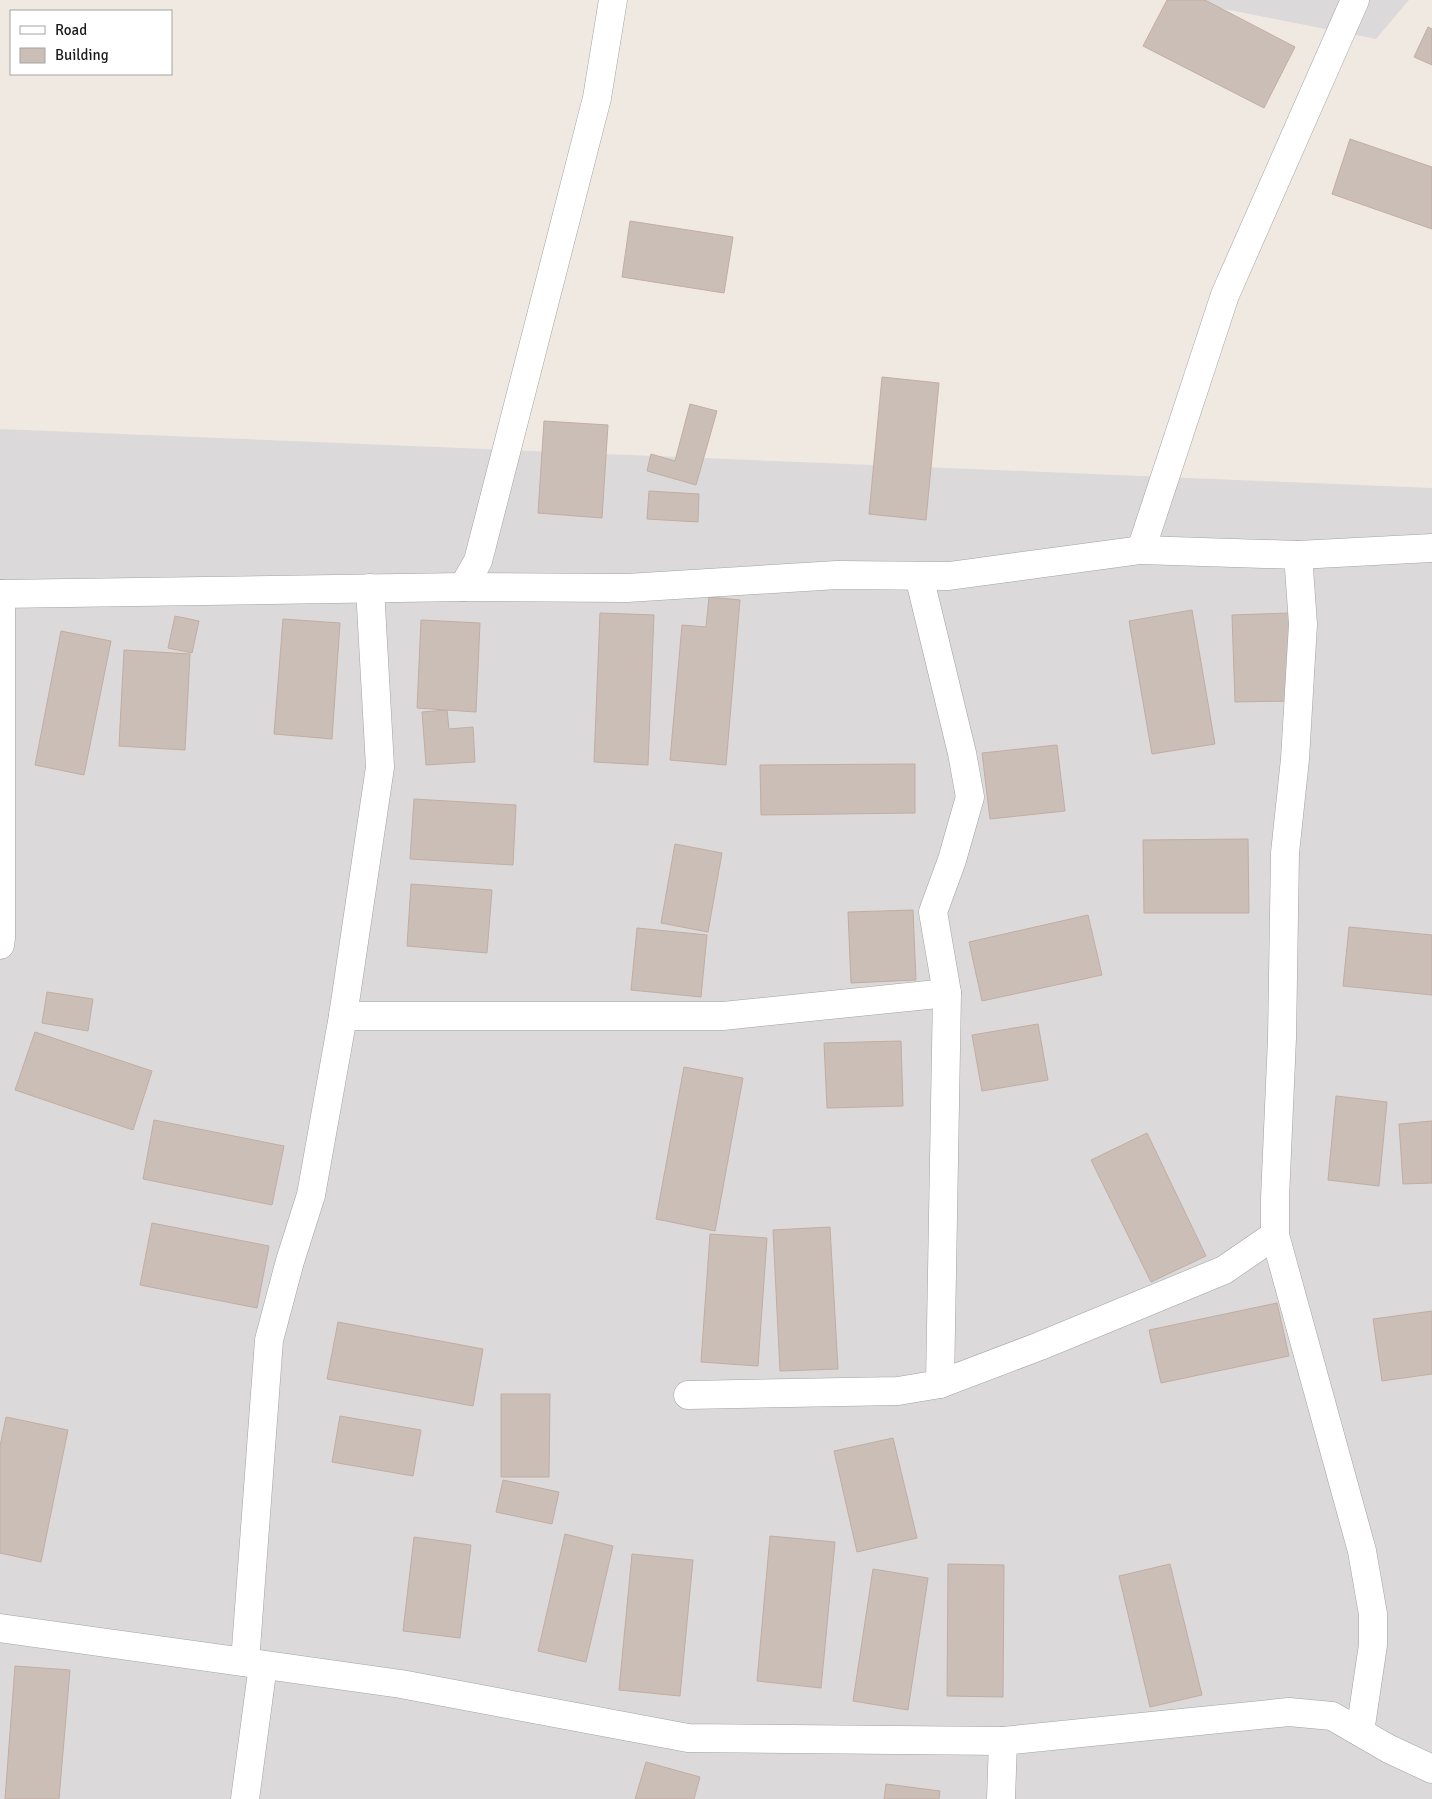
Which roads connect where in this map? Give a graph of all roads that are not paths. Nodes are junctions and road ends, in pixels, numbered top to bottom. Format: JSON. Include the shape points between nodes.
{"nodes":[{"id":1,"x":613,"y":0,"type":"edge"},
{"id":2,"x":1354,"y":0,"type":"edge"},
{"id":3,"x":1432,"y":548,"type":"edge"},
{"id":4,"x":1142,"y":550,"type":"junction"},
{"id":5,"x":1298,"y":555,"type":"junction"},
{"id":6,"x":919,"y":576,"type":"junction"},
{"id":7,"x":464,"y":587,"type":"junction"},
{"id":8,"x":370,"y":588,"type":"junction"},
{"id":9,"x":1,"y":594,"type":"edge"},
{"id":10,"x":0,"y":945,"type":"edge"},
{"id":11,"x":948,"y":993,"type":"junction"},
{"id":12,"x":343,"y":1016,"type":"junction"},
{"id":13,"x":1275,"y":1235,"type":"junction"},
{"id":14,"x":940,"y":1384,"type":"junction"},
{"id":15,"x":688,"y":1395,"type":"dead end"},
{"id":16,"x":0,"y":1628,"type":"edge"},
{"id":17,"x":254,"y":1664,"type":"junction"},
{"id":18,"x":1360,"y":1732,"type":"junction"},
{"id":19,"x":1003,"y":1741,"type":"junction"},
{"id":20,"x":1432,"y":1769,"type":"edge"},
{"id":21,"x":245,"y":1799,"type":"edge"},
{"id":22,"x":1001,"y":1799,"type":"edge"}],
"edges":[{"from":1,"to":7,"type":"street","via":[[597,98],[478,561]]},
{"from":2,"to":4,"type":"street","via":[[1225,295]]},
{"from":3,"to":5,"type":"street"},
{"from":4,"to":5,"type":"street"},
{"from":4,"to":6,"type":"street","via":[[949,576]]},
{"from":5,"to":13,"type":"street","via":[[1303,624],[1296,759],[1285,853]]},
{"from":6,"to":7,"type":"street","via":[[837,576],[626,588]]},
{"from":6,"to":11,"type":"street","via":[[970,797],[933,912]]},
{"from":7,"to":8,"type":"street"},
{"from":8,"to":9,"type":"street"},
{"from":8,"to":12,"type":"street","via":[[380,766]]},
{"from":9,"to":10,"type":"street"},
{"from":11,"to":12,"type":"street","via":[[723,1016]]},
{"from":11,"to":14,"type":"street"},
{"from":12,"to":17,"type":"street","via":[[311,1195],[269,1340]]},
{"from":13,"to":14,"type":"street","via":[[1224,1270]]},
{"from":13,"to":18,"type":"street","via":[[1364,1560],[1373,1645]]},
{"from":14,"to":15,"type":"street","via":[[898,1391]]},
{"from":16,"to":17,"type":"street"},
{"from":17,"to":19,"type":"street","via":[[401,1684],[688,1738]]},
{"from":17,"to":21,"type":"street"},
{"from":18,"to":19,"type":"street","via":[[1332,1716],[1289,1712]]},
{"from":18,"to":20,"type":"street"},
{"from":19,"to":22,"type":"street"}]}
